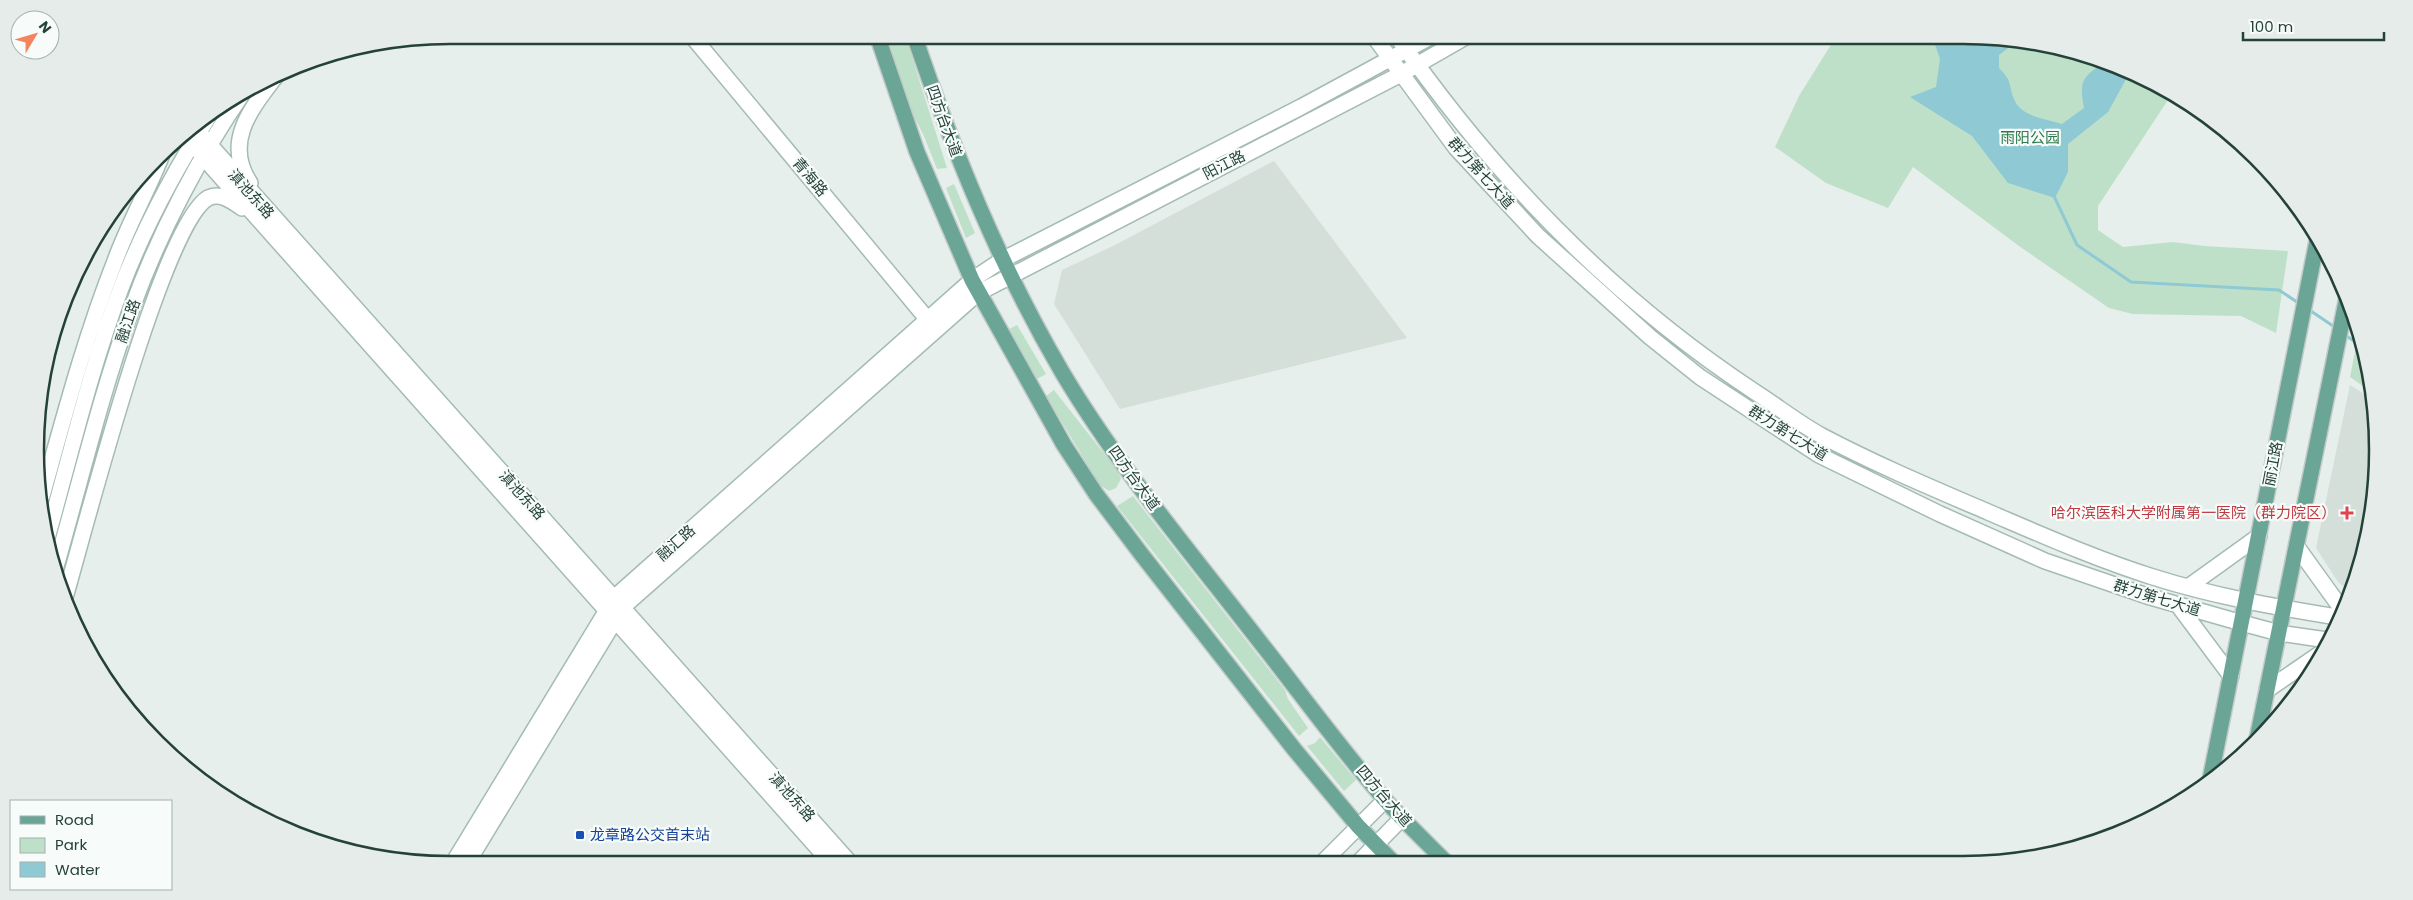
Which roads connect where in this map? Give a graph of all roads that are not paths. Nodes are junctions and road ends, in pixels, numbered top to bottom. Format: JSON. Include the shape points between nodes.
{"nodes":[{"id":1,"x":699,"y":44,"type":"edge"},
{"id":2,"x":880,"y":44,"type":"edge"},
{"id":3,"x":917,"y":44,"type":"edge"},
{"id":4,"x":1379,"y":44,"type":"edge"},
{"id":5,"x":1403,"y":44,"type":"edge"},
{"id":6,"x":1418,"y":44,"type":"edge"},
{"id":7,"x":1454,"y":44,"type":"edge"},
{"id":8,"x":1407,"y":50,"type":"junction"},
{"id":9,"x":1390,"y":61,"type":"junction"},
{"id":10,"x":1418,"y":65,"type":"junction"},
{"id":11,"x":1401,"y":74,"type":"junction"},
{"id":12,"x":267,"y":87,"type":"edge"},
{"id":13,"x":235,"y":105,"type":"edge"},
{"id":14,"x":193,"y":136,"type":"edge"},
{"id":15,"x":190,"y":138,"type":"edge"},
{"id":16,"x":206,"y":151,"type":"junction"},
{"id":17,"x":182,"y":161,"type":"junction"},
{"id":18,"x":154,"y":172,"type":"edge"},
{"id":19,"x":184,"y":196,"type":"junction"},
{"id":20,"x":143,"y":198,"type":"junction"},
{"id":21,"x":264,"y":216,"type":"junction"},
{"id":22,"x":177,"y":246,"type":"junction"},
{"id":23,"x":2315,"y":248,"type":"edge"},
{"id":24,"x":1002,"y":260,"type":"junction"},
{"id":25,"x":1010,"y":276,"type":"junction"},
{"id":26,"x":975,"y":287,"type":"junction"},
{"id":27,"x":2344,"y":311,"type":"edge"},
{"id":28,"x":928,"y":320,"type":"junction"},
{"id":29,"x":45,"y":483,"type":"edge"},
{"id":30,"x":51,"y":524,"type":"edge"},
{"id":31,"x":2259,"y":536,"type":"junction"},
{"id":32,"x":2297,"y":547,"type":"junction"},
{"id":33,"x":59,"y":558,"type":"edge"},
{"id":34,"x":2188,"y":587,"type":"junction"},
{"id":35,"x":68,"y":588,"type":"edge"},
{"id":36,"x":2246,"y":602,"type":"junction"},
{"id":37,"x":2338,"y":604,"type":"edge"},
{"id":38,"x":2178,"y":605,"type":"junction"},
{"id":39,"x":615,"y":608,"type":"junction"},
{"id":40,"x":2284,"y":609,"type":"junction"},
{"id":41,"x":2333,"y":616,"type":"edge"},
{"id":42,"x":2242,"y":623,"type":"junction"},
{"id":43,"x":2279,"y":633,"type":"junction"},
{"id":44,"x":2322,"y":639,"type":"edge"},
{"id":45,"x":2311,"y":660,"type":"edge"},
{"id":46,"x":2231,"y":676,"type":"junction"},
{"id":47,"x":2267,"y":690,"type":"junction"},
{"id":48,"x":2259,"y":727,"type":"edge"},
{"id":49,"x":2212,"y":770,"type":"edge"},
{"id":50,"x":1385,"y":800,"type":"junction"},
{"id":51,"x":1402,"y":818,"type":"junction"},
{"id":52,"x":1358,"y":826,"type":"junction"},
{"id":53,"x":1375,"y":845,"type":"junction"},
{"id":54,"x":458,"y":856,"type":"edge"},
{"id":55,"x":471,"y":856,"type":"edge"},
{"id":56,"x":825,"y":856,"type":"edge"},
{"id":57,"x":844,"y":856,"type":"edge"},
{"id":58,"x":1329,"y":856,"type":"edge"},
{"id":59,"x":1365,"y":856,"type":"edge"},
{"id":60,"x":1387,"y":856,"type":"edge"},
{"id":61,"x":1440,"y":856,"type":"edge"}],
"edges":[{"from":1,"to":28,"type":"street","name":"青海路"},
{"from":2,"to":26,"type":"main road","via":[[917,152]]},
{"from":3,"to":24,"type":"main road","name":"四方台大道","via":[[951,142]]},
{"from":4,"to":9,"type":"street","name":"群力第七大道"},
{"from":5,"to":8,"type":"street","name":"群力第七大道"},
{"from":6,"to":8,"type":"street","name":"阳江路"},
{"from":7,"to":10,"type":"street","name":"阳江路"},
{"from":8,"to":9,"type":"street","name":"阳江路"},
{"from":8,"to":10,"type":"street","name":"群力第七大道"},
{"from":9,"to":11,"type":"street","name":"群力第七大道"},
{"from":9,"to":24,"type":"street","name":"阳江路"},
{"from":10,"to":11,"type":"street","name":"阳江路"},
{"from":10,"to":34,"type":"street","name":"群力第七大道","via":[[1468,134],[1551,224],[1653,318],[1712,364],[1820,435],[1934,489],[2057,542]]},
{"from":11,"to":25,"type":"street","name":"阳江路"},
{"from":11,"to":38,"type":"street","name":"群力第七大道","via":[[1456,148],[1538,236],[1650,338],[1700,377],[1820,455],[1940,514],[2045,561]]},
{"from":12,"to":21,"type":"street","via":[[245,121],[238,143],[239,161]]},
{"from":13,"to":16,"type":"street","name":"融江路"},
{"from":14,"to":16,"type":"street","name":"滇池东路"},
{"from":15,"to":17,"type":"street","name":"融江路"},
{"from":16,"to":19,"type":"street","name":"融江路"},
{"from":16,"to":21,"type":"street","name":"滇池东路"},
{"from":17,"to":20,"type":"street"},
{"from":17,"to":30,"type":"street","name":"融江路","via":[[146,230],[118,295]]},
{"from":18,"to":20,"type":"street"},
{"from":19,"to":22,"type":"street"},
{"from":19,"to":33,"type":"street","name":"融江路","via":[[153,256],[132,309]]},
{"from":20,"to":29,"type":"street","via":[[115,259],[82,353]]},
{"from":21,"to":22,"type":"street","via":[[216,196],[200,204]]},
{"from":21,"to":39,"type":"street","name":"滇池东路"},
{"from":22,"to":35,"type":"street","via":[[162,278],[129,375]]},
{"from":23,"to":31,"type":"main road","name":"丽江路"},
{"from":24,"to":25,"type":"main road","name":"四方台大道"},
{"from":24,"to":26,"type":"street","name":"阳江路"},
{"from":25,"to":26,"type":"street","name":"阳江路"},
{"from":25,"to":50,"type":"main road","name":"四方台大道","via":[[1063,373],[1127,469]]},
{"from":26,"to":28,"type":"street","name":"融汇路"},
{"from":26,"to":39,"type":"street","name":"融汇路"},
{"from":26,"to":52,"type":"main road","via":[[1064,445],[1096,494],[1294,749]]},
{"from":27,"to":32,"type":"main road"},
{"from":28,"to":39,"type":"street","name":"融汇路"},
{"from":31,"to":34,"type":"street"},
{"from":31,"to":36,"type":"main road","name":"丽江路"},
{"from":32,"to":37,"type":"street"},
{"from":32,"to":40,"type":"main road"},
{"from":34,"to":36,"type":"street","name":"群力第七大道"},
{"from":36,"to":40,"type":"street","name":"群力第七大道"},
{"from":36,"to":42,"type":"main road","name":"丽江路"},
{"from":38,"to":42,"type":"street","name":"群力第七大道"},
{"from":38,"to":46,"type":"street"},
{"from":39,"to":54,"type":"street","name":"融汇路"},
{"from":39,"to":55,"type":"street","name":"融汇路"},
{"from":39,"to":56,"type":"street","name":"滇池东路"},
{"from":39,"to":57,"type":"street","name":"滇池东路"},
{"from":40,"to":41,"type":"street","name":"群力第七大道"},
{"from":40,"to":43,"type":"main road"},
{"from":42,"to":43,"type":"street","name":"群力第七大道"},
{"from":42,"to":46,"type":"main road","name":"丽江路"},
{"from":43,"to":44,"type":"street","name":"群力第七大道"},
{"from":43,"to":47,"type":"main road"},
{"from":45,"to":47,"type":"street"},
{"from":46,"to":49,"type":"main road","name":"丽江路"},
{"from":47,"to":48,"type":"main road"},
{"from":50,"to":51,"type":"main road","name":"四方台大道"},
{"from":50,"to":52,"type":"street"},
{"from":51,"to":53,"type":"street"},
{"from":51,"to":61,"type":"main road","name":"四方台大道"},
{"from":52,"to":53,"type":"main road"},
{"from":52,"to":58,"type":"street"},
{"from":53,"to":59,"type":"street"},
{"from":53,"to":60,"type":"main road"}]}
